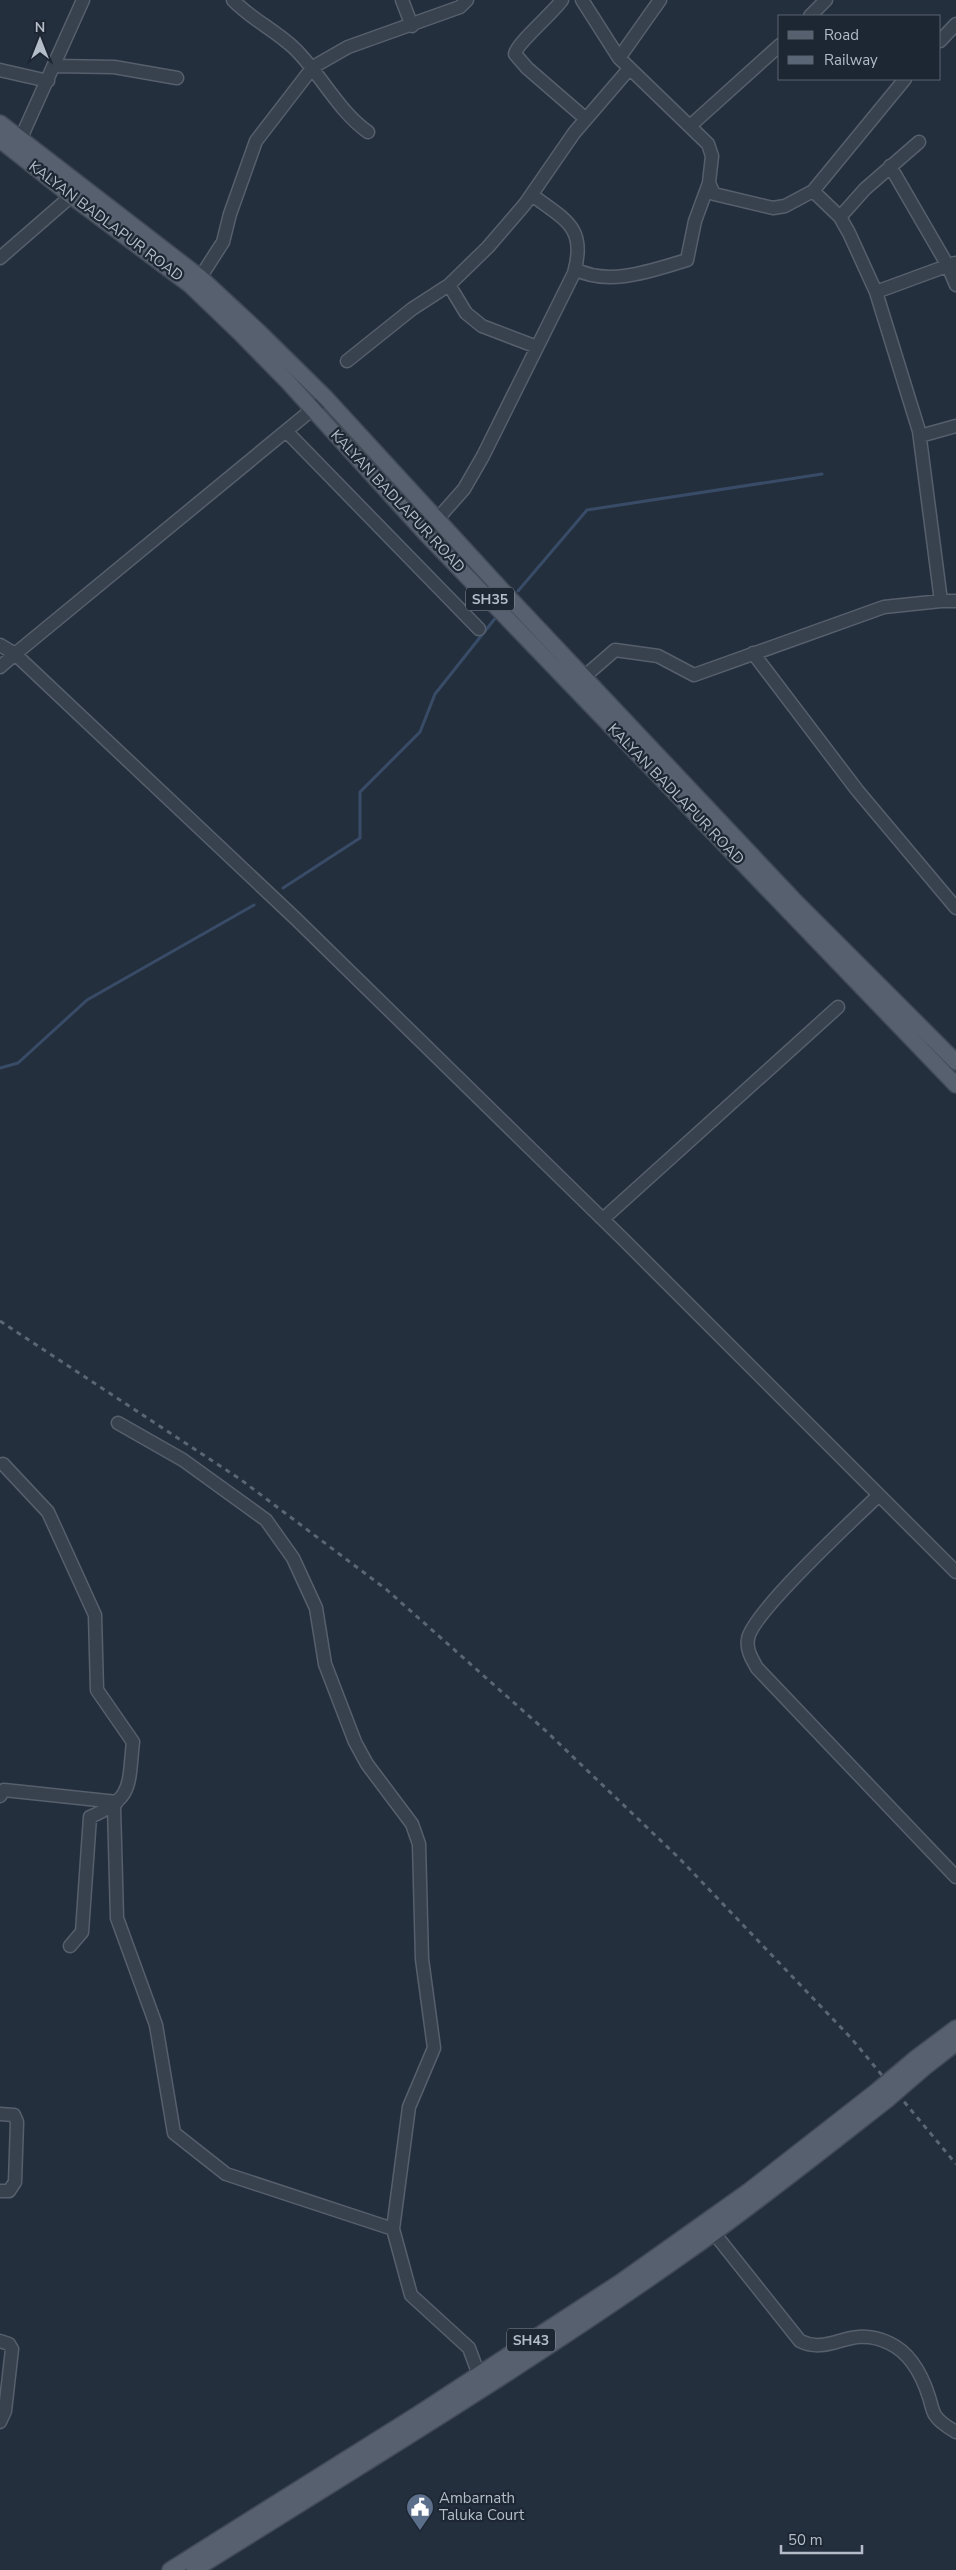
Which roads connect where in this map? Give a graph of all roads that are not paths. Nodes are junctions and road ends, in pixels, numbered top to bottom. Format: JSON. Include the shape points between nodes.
{"nodes":[{"id":1,"x":83,"y":0,"type":"edge"},
{"id":2,"x":233,"y":0,"type":"edge"},
{"id":3,"x":402,"y":0,"type":"edge"},
{"id":4,"x":467,"y":0,"type":"edge"},
{"id":5,"x":562,"y":0,"type":"edge"},
{"id":6,"x":582,"y":0,"type":"edge"},
{"id":7,"x":660,"y":0,"type":"edge"},
{"id":8,"x":826,"y":0,"type":"edge"},
{"id":9,"x":811,"y":15,"type":"edge"},
{"id":10,"x":956,"y":24,"type":"edge"},
{"id":11,"x":412,"y":26,"type":"junction"},
{"id":12,"x":941,"y":40,"type":"edge"},
{"id":13,"x":778,"y":47,"type":"edge"},
{"id":14,"x":619,"y":58,"type":"junction"},
{"id":15,"x":55,"y":66,"type":"junction"},
{"id":16,"x":313,"y":68,"type":"junction"},
{"id":17,"x":629,"y":69,"type":"junction"},
{"id":18,"x":0,"y":70,"type":"edge"},
{"id":19,"x":177,"y":78,"type":"dead end"},
{"id":20,"x":904,"y":80,"type":"edge"},
{"id":21,"x":48,"y":81,"type":"junction"},
{"id":22,"x":586,"y":119,"type":"junction"},
{"id":23,"x":0,"y":123,"type":"edge"},
{"id":24,"x":690,"y":126,"type":"junction"},
{"id":25,"x":368,"y":132,"type":"dead end"},
{"id":26,"x":21,"y":138,"type":"junction"},
{"id":27,"x":0,"y":140,"type":"edge"},
{"id":28,"x":919,"y":142,"type":"dead end"},
{"id":29,"x":890,"y":166,"type":"junction"},
{"id":30,"x":709,"y":182,"type":"junction"},
{"id":31,"x":812,"y":191,"type":"junction"},
{"id":32,"x":76,"y":192,"type":"junction"},
{"id":33,"x":532,"y":195,"type":"junction"},
{"id":34,"x":840,"y":217,"type":"junction"},
{"id":35,"x":0,"y":258,"type":"edge"},
{"id":36,"x":952,"y":264,"type":"edge"},
{"id":37,"x":575,"y":269,"type":"junction"},
{"id":38,"x":197,"y":283,"type":"junction"},
{"id":39,"x":449,"y":285,"type":"junction"},
{"id":40,"x":956,"y":285,"type":"edge"},
{"id":41,"x":876,"y":292,"type":"junction"},
{"id":42,"x":536,"y":347,"type":"junction"},
{"id":43,"x":346,"y":362,"type":"dead end"},
{"id":44,"x":326,"y":398,"type":"junction"},
{"id":45,"x":313,"y":409,"type":"junction"},
{"id":46,"x":956,"y":426,"type":"edge"},
{"id":47,"x":286,"y":432,"type":"junction"},
{"id":48,"x":920,"y":436,"type":"junction"},
{"id":49,"x":437,"y":521,"type":"junction"},
{"id":50,"x":425,"y":533,"type":"junction"},
{"id":51,"x":498,"y":597,"type":"junction"},
{"id":52,"x":950,"y":599,"type":"edge"},
{"id":53,"x":479,"y":629,"type":"dead end"},
{"id":54,"x":0,"y":645,"type":"edge"},
{"id":55,"x":753,"y":653,"type":"junction"},
{"id":56,"x":15,"y":654,"type":"junction"},
{"id":57,"x":0,"y":667,"type":"edge"},
{"id":58,"x":579,"y":681,"type":"junction"},
{"id":59,"x":737,"y":849,"type":"junction"},
{"id":60,"x":956,"y":908,"type":"edge"},
{"id":61,"x":838,"y":1007,"type":"dead end"},
{"id":62,"x":954,"y":1060,"type":"edge"},
{"id":63,"x":940,"y":1069,"type":"junction"},
{"id":64,"x":956,"y":1085,"type":"edge"},
{"id":65,"x":603,"y":1219,"type":"junction"},
{"id":66,"x":118,"y":1423,"type":"dead end"},
{"id":67,"x":1,"y":1463,"type":"edge"},
{"id":68,"x":879,"y":1495,"type":"junction"},
{"id":69,"x":956,"y":1572,"type":"edge"},
{"id":70,"x":1,"y":1788,"type":"edge"},
{"id":71,"x":116,"y":1805,"type":"junction"},
{"id":72,"x":956,"y":1877,"type":"edge"},
{"id":73,"x":70,"y":1946,"type":"dead end"},
{"id":74,"x":956,"y":2028,"type":"edge"},
{"id":75,"x":956,"y":2043,"type":"edge"},
{"id":76,"x":920,"y":2063,"type":"junction"},
{"id":77,"x":882,"y":2095,"type":"junction"},
{"id":78,"x":0,"y":2114,"type":"edge"},
{"id":79,"x":0,"y":2191,"type":"edge"},
{"id":80,"x":393,"y":2229,"type":"junction"},
{"id":81,"x":714,"y":2233,"type":"junction"},
{"id":82,"x":0,"y":2342,"type":"edge"},
{"id":83,"x":483,"y":2380,"type":"junction"},
{"id":84,"x":0,"y":2422,"type":"edge"},
{"id":85,"x":956,"y":2432,"type":"edge"},
{"id":86,"x":170,"y":2570,"type":"edge"},
{"id":87,"x":194,"y":2570,"type":"edge"}],
"edges":[{"from":1,"to":15,"type":"street"},
{"from":2,"to":16,"type":"street","via":[[293,47]]},
{"from":3,"to":11,"type":"street"},
{"from":4,"to":11,"type":"street","via":[[460,7]]},
{"from":5,"to":22,"type":"street","via":[[519,45],[515,54]]},
{"from":6,"to":14,"type":"street"},
{"from":7,"to":14,"type":"street"},
{"from":8,"to":9,"type":"street"},
{"from":10,"to":12,"type":"street"},
{"from":11,"to":16,"type":"street","via":[[348,47]]},
{"from":13,"to":24,"type":"street"},
{"from":14,"to":17,"type":"street"},
{"from":15,"to":19,"type":"street","via":[[114,67]]},
{"from":15,"to":21,"type":"street"},
{"from":16,"to":25,"type":"street","via":[[356,124]]},
{"from":16,"to":38,"type":"street","via":[[256,141],[223,242]]},
{"from":17,"to":22,"type":"street"},
{"from":17,"to":24,"type":"street"},
{"from":18,"to":21,"type":"street"},
{"from":20,"to":31,"type":"street"},
{"from":21,"to":26,"type":"street"},
{"from":22,"to":33,"type":"street"},
{"from":23,"to":26,"type":"main road","name":"KALYAN BADLAPUR ROAD","number":"SH35"},
{"from":24,"to":30,"type":"street","via":[[708,144],[712,156]]},
{"from":26,"to":32,"type":"main road","name":"KALYAN BADLAPUR ROAD","number":"SH35"},
{"from":27,"to":32,"type":"main road","name":"KALYAN BADLAPUR ROAD","number":"SH35"},
{"from":28,"to":29,"type":"street"},
{"from":29,"to":34,"type":"street"},
{"from":29,"to":36,"type":"street"},
{"from":30,"to":31,"type":"street","via":[[714,194],[773,208],[785,206]]},
{"from":30,"to":37,"type":"street","via":[[695,221],[687,260],[614,277],[586,275]]},
{"from":31,"to":34,"type":"street"},
{"from":32,"to":35,"type":"street"},
{"from":32,"to":38,"type":"main road","name":"KALYAN BADLAPUR ROAD","number":"SH35"},
{"from":33,"to":37,"type":"street","via":[[568,223],[577,235],[580,255]]},
{"from":33,"to":39,"type":"street","via":[[488,247]]},
{"from":34,"to":41,"type":"street"},
{"from":36,"to":40,"type":"street"},
{"from":36,"to":41,"type":"street"},
{"from":37,"to":42,"type":"street"},
{"from":38,"to":44,"type":"main road","name":"KALYAN BADLAPUR ROAD","number":"SH35"},
{"from":38,"to":45,"type":"main road","name":"KALYAN BADLAPUR ROAD","number":"SH35"},
{"from":39,"to":42,"type":"street","via":[[466,313],[482,326]]},
{"from":39,"to":43,"type":"street","via":[[412,308]]},
{"from":41,"to":48,"type":"street"},
{"from":42,"to":49,"type":"street","via":[[483,456],[464,489]]},
{"from":44,"to":45,"type":"street"},
{"from":44,"to":49,"type":"main road","name":"KALYAN BADLAPUR ROAD","number":"SH35"},
{"from":45,"to":47,"type":"street"},
{"from":45,"to":50,"type":"main road","name":"KALYAN BADLAPUR ROAD","number":"SH35"},
{"from":46,"to":48,"type":"street"},
{"from":47,"to":53,"type":"street"},
{"from":47,"to":56,"type":"street"},
{"from":48,"to":52,"type":"street"},
{"from":49,"to":50,"type":"street"},
{"from":49,"to":51,"type":"main road","name":"KALYAN BADLAPUR ROAD","number":"SH35"},
{"from":50,"to":51,"type":"main road","name":"KALYAN BADLAPUR ROAD","number":"SH35"},
{"from":51,"to":58,"type":"main road","name":"KALYAN BADLAPUR ROAD","number":"SH35"},
{"from":52,"to":55,"type":"street","via":[[884,607]]},
{"from":54,"to":56,"type":"street"},
{"from":55,"to":58,"type":"street","via":[[694,675],[658,656],[615,650]]},
{"from":55,"to":60,"type":"street","via":[[857,790]]},
{"from":56,"to":57,"type":"street"},
{"from":56,"to":65,"type":"street","via":[[296,919]]},
{"from":58,"to":59,"type":"main road","name":"KALYAN BADLAPUR ROAD","number":"SH35"},
{"from":59,"to":62,"type":"main road","name":"KALYAN BADLAPUR ROAD","number":"SH35"},
{"from":59,"to":63,"type":"main road","name":"KALYAN BADLAPUR ROAD","number":"SH35"},
{"from":61,"to":65,"type":"street"},
{"from":62,"to":63,"type":"main road"},
{"from":63,"to":64,"type":"main road","name":"KALYAN BADLAPUR ROAD","number":"SH35"},
{"from":65,"to":68,"type":"street"},
{"from":66,"to":80,"type":"street","via":[[183,1460],[266,1520],[293,1558],[316,1608],[326,1664],[355,1742],[412,1824],[419,1844],[422,1958],[434,2048],[409,2107]]},
{"from":67,"to":71,"type":"street","via":[[48,1512],[95,1615],[97,1690],[133,1742],[128,1788]]},
{"from":68,"to":69,"type":"street"},
{"from":68,"to":72,"type":"street","via":[[768,1606],[752,1627],[747,1640],[750,1655],[757,1668]]},
{"from":70,"to":71,"type":"street"},
{"from":71,"to":73,"type":"street","via":[[90,1817],[82,1932]]},
{"from":71,"to":80,"type":"street","via":[[117,1918],[156,2025],[174,2134],[226,2174]]},
{"from":74,"to":76,"type":"main road","number":"SH43"},
{"from":75,"to":76,"type":"main road","number":"SH43"},
{"from":76,"to":77,"type":"main road","number":"SH43","bridge":true},
{"from":77,"to":81,"type":"main road","number":"SH43"},
{"from":77,"to":83,"type":"main road","number":"SH43"},
{"from":78,"to":79,"type":"street","via":[[14,2115],[17,2122],[15,2182],[9,2190]]},
{"from":80,"to":83,"type":"street","via":[[411,2295],[469,2348]]},
{"from":81,"to":83,"type":"main road","number":"SH43","via":[[626,2294]]},
{"from":81,"to":85,"type":"street","via":[[800,2341],[809,2346],[822,2346],[840,2339],[872,2336],[890,2343],[904,2352],[916,2366],[934,2414]]},
{"from":82,"to":84,"type":"street","via":[[9,2344],[12,2349],[5,2411]]},
{"from":83,"to":86,"type":"main road","number":"SH43"},
{"from":83,"to":87,"type":"main road","number":"SH43"}]}
